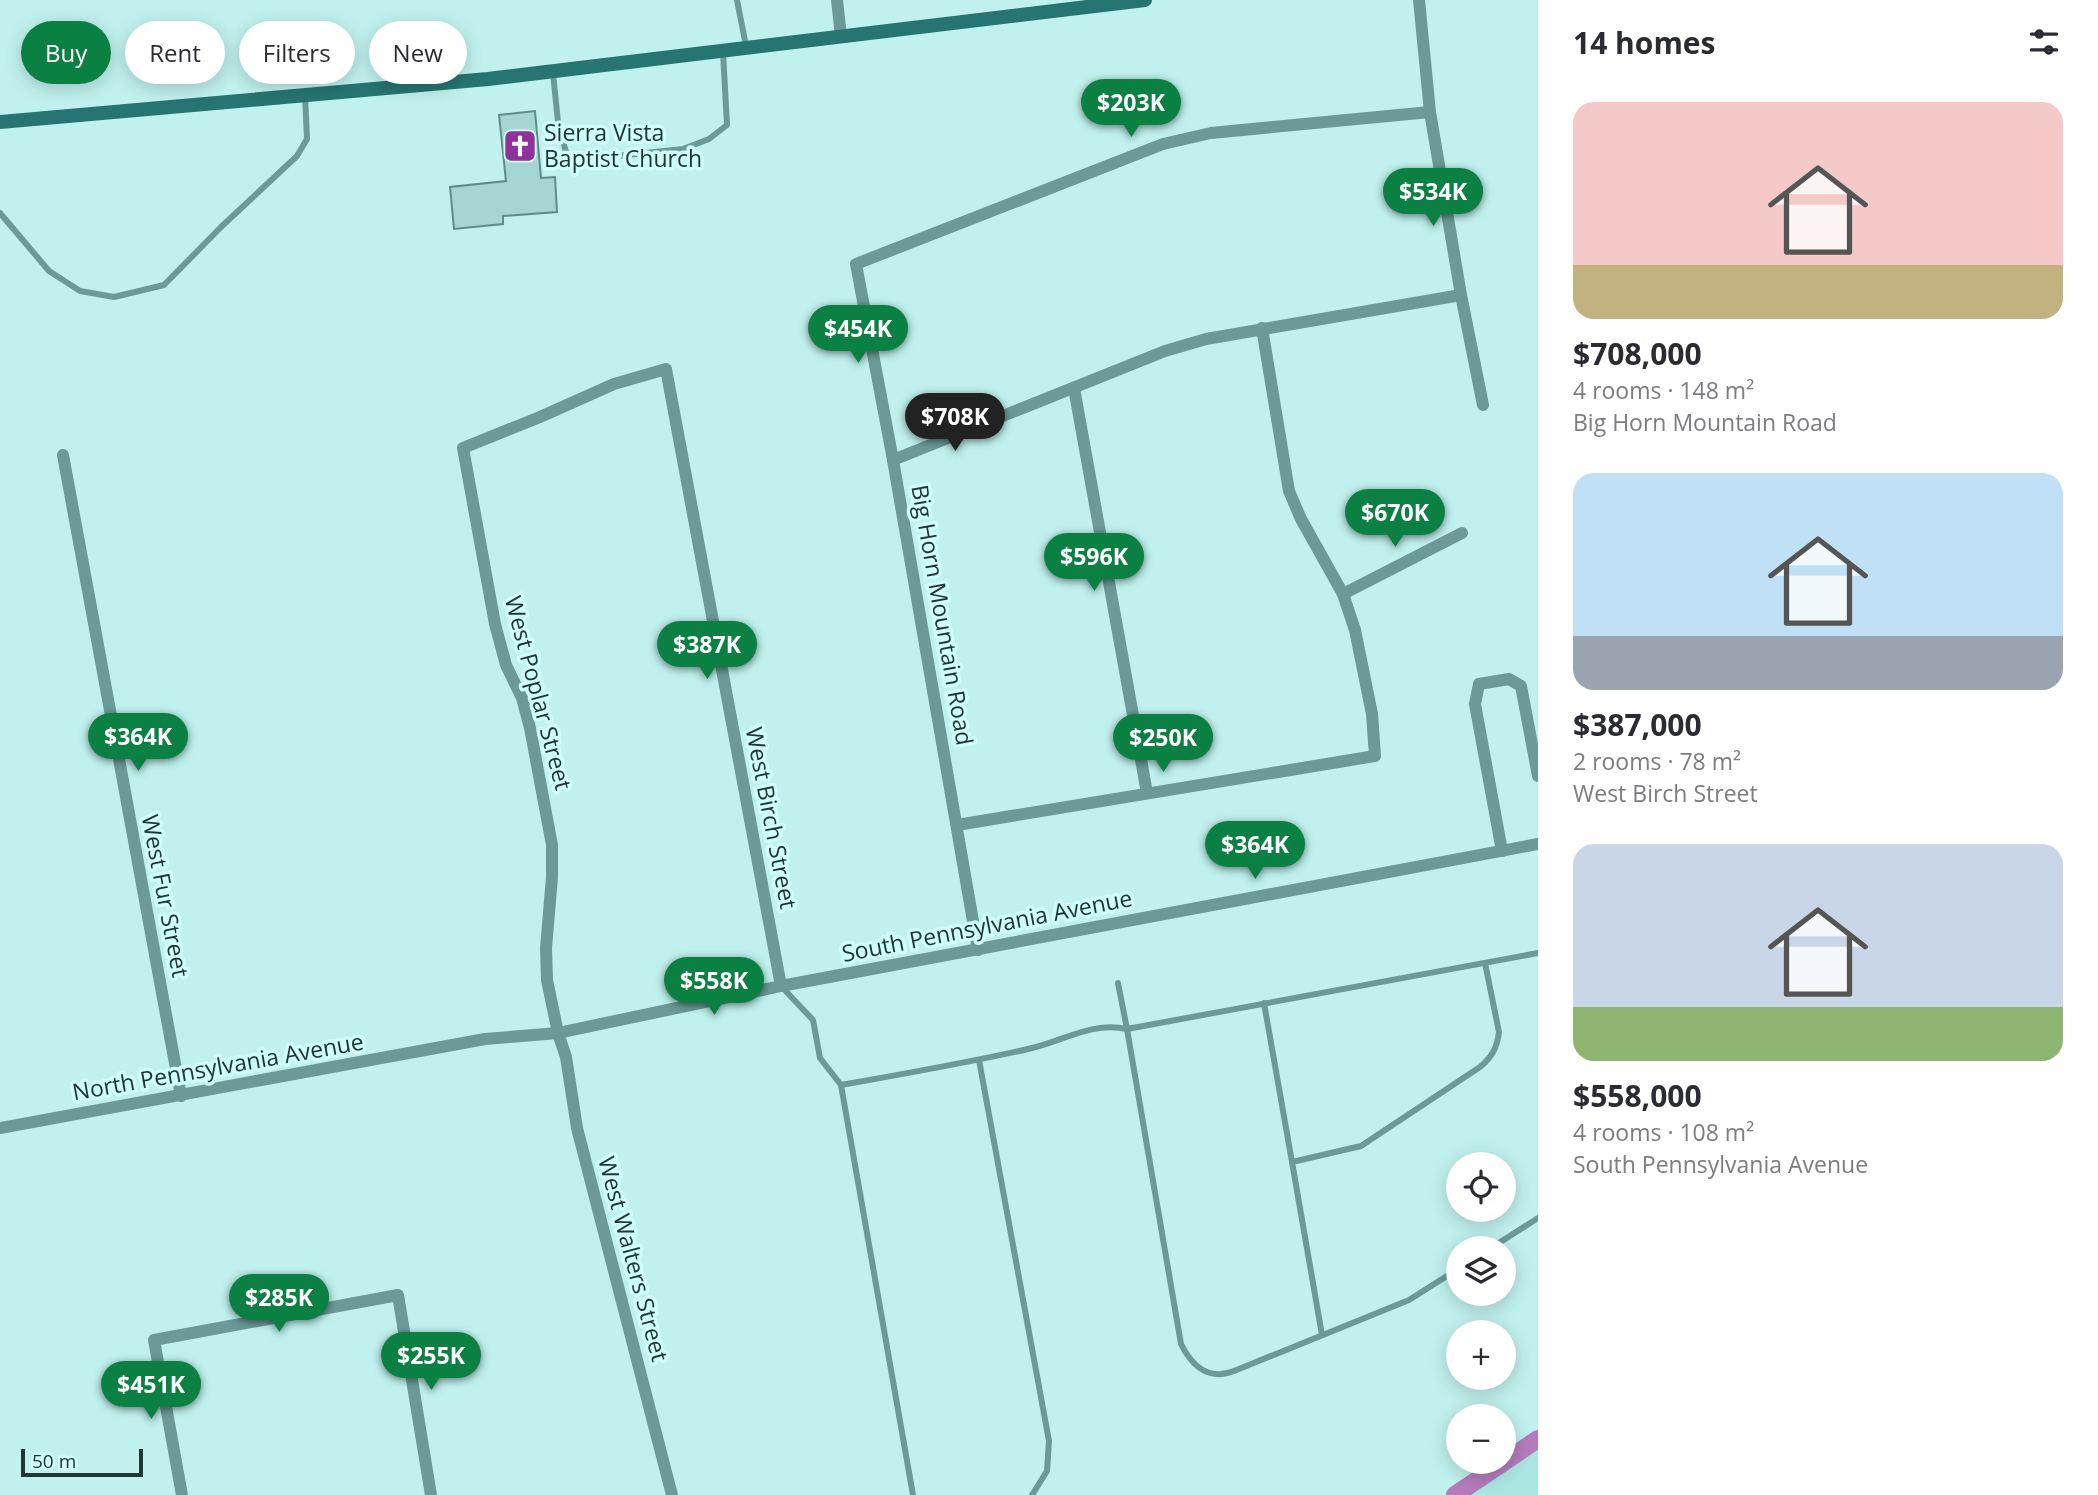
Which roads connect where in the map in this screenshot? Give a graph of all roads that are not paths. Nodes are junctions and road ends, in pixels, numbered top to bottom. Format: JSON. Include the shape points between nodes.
{"nodes":[{"id":1,"x":737,"y":0,"type":"edge"},
{"id":2,"x":838,"y":0,"type":"edge"},
{"id":3,"x":1145,"y":0,"type":"edge"},
{"id":4,"x":1419,"y":0,"type":"edge"},
{"id":5,"x":841,"y":36,"type":"junction"},
{"id":6,"x":746,"y":48,"type":"junction"},
{"id":7,"x":723,"y":50,"type":"junction"},
{"id":8,"x":552,"y":71,"type":"junction"},
{"id":9,"x":305,"y":96,"type":"junction"},
{"id":10,"x":1430,"y":112,"type":"junction"},
{"id":11,"x":0,"y":122,"type":"edge"},
{"id":12,"x":0,"y":213,"type":"edge"},
{"id":13,"x":1461,"y":295,"type":"junction"},
{"id":14,"x":1262,"y":328,"type":"junction"},
{"id":15,"x":666,"y":369,"type":"joint"},
{"id":16,"x":1074,"y":388,"type":"junction"},
{"id":17,"x":1483,"y":405,"type":"dead end"},
{"id":18,"x":63,"y":454,"type":"dead end"},
{"id":19,"x":893,"y":460,"type":"junction"},
{"id":20,"x":1462,"y":533,"type":"dead end"},
{"id":21,"x":1343,"y":594,"type":"junction"},
{"id":22,"x":1538,"y":776,"type":"edge"},
{"id":23,"x":1147,"y":793,"type":"junction"},
{"id":24,"x":957,"y":825,"type":"junction"},
{"id":25,"x":1538,"y":844,"type":"edge"},
{"id":26,"x":1502,"y":851,"type":"junction"},
{"id":27,"x":978,"y":950,"type":"junction"},
{"id":28,"x":1538,"y":953,"type":"edge"},
{"id":29,"x":1485,"y":963,"type":"junction"},
{"id":30,"x":1118,"y":983,"type":"dead end"},
{"id":31,"x":780,"y":986,"type":"junction"},
{"id":32,"x":1264,"y":1003,"type":"junction"},
{"id":33,"x":1127,"y":1029,"type":"junction"},
{"id":34,"x":558,"y":1033,"type":"junction"},
{"id":35,"x":444,"y":1046,"type":"joint"},
{"id":36,"x":979,"y":1060,"type":"junction"},
{"id":37,"x":841,"y":1085,"type":"junction"},
{"id":38,"x":181,"y":1097,"type":"junction"},
{"id":39,"x":0,"y":1128,"type":"edge"},
{"id":40,"x":1292,"y":1162,"type":"junction"},
{"id":41,"x":1538,"y":1218,"type":"edge"},
{"id":42,"x":1510,"y":1236,"type":"edge"},
{"id":43,"x":1446,"y":1277,"type":"edge"},
{"id":44,"x":1322,"y":1335,"type":"junction"},
{"id":45,"x":182,"y":1495,"type":"edge"},
{"id":46,"x":431,"y":1495,"type":"edge"},
{"id":47,"x":672,"y":1495,"type":"edge"},
{"id":48,"x":913,"y":1495,"type":"edge"},
{"id":49,"x":1032,"y":1495,"type":"edge"}],
"edges":[{"from":1,"to":6,"type":"lane"},
{"from":2,"to":5,"type":"street"},
{"from":3,"to":5,"type":"street"},
{"from":4,"to":10,"type":"street"},
{"from":5,"to":6,"type":"street"},
{"from":6,"to":7,"type":"street"},
{"from":7,"to":8,"type":"street"},
{"from":7,"to":8,"type":"lane","via":[[727,125],[709,139],[682,149],[589,159],[567,156]]},
{"from":8,"to":9,"type":"street"},
{"from":9,"to":11,"type":"street"},
{"from":9,"to":12,"type":"lane","via":[[307,139],[297,156],[164,285],[114,297],[80,291],[49,271]]},
{"from":10,"to":13,"type":"street"},
{"from":10,"to":19,"type":"street","via":[[1185,138],[856,264]]},
{"from":13,"to":14,"type":"street","name":"Big Horn Mountain Road"},
{"from":13,"to":17,"type":"street"},
{"from":14,"to":16,"type":"street","name":"Big Horn Mountain Road","via":[[1165,351]]},
{"from":14,"to":21,"type":"street","via":[[1289,491]]},
{"from":15,"to":31,"type":"street","name":"West Birch Street"},
{"from":15,"to":34,"type":"street","name":"West Poplar Street","via":[[614,384],[463,448],[495,624],[530,728],[552,845],[547,980]]},
{"from":16,"to":19,"type":"street","name":"Big Horn Mountain Road"},
{"from":16,"to":23,"type":"street"},
{"from":18,"to":38,"type":"street","name":"West Fur Street"},
{"from":19,"to":24,"type":"street","name":"Big Horn Mountain Road"},
{"from":20,"to":21,"type":"street"},
{"from":21,"to":23,"type":"street","via":[[1373,714],[1375,756]]},
{"from":22,"to":26,"type":"street","via":[[1521,687],[1509,679],[1479,684],[1475,704]]},
{"from":23,"to":24,"type":"street"},
{"from":24,"to":27,"type":"street","name":"Big Horn Mountain Road"},
{"from":25,"to":26,"type":"street","name":"South Pennsylvania Avenue"},
{"from":26,"to":27,"type":"street","name":"South Pennsylvania Avenue"},
{"from":27,"to":31,"type":"street","name":"South Pennsylvania Avenue"},
{"from":28,"to":29,"type":"lane"},
{"from":29,"to":32,"type":"lane"},
{"from":29,"to":40,"type":"lane","via":[[1499,1032],[1492,1057],[1361,1146]]},
{"from":30,"to":33,"type":"lane"},
{"from":31,"to":34,"type":"street","name":"South Pennsylvania Avenue"},
{"from":31,"to":37,"type":"lane","via":[[813,1020],[820,1058]]},
{"from":32,"to":33,"type":"lane"},
{"from":32,"to":40,"type":"lane"},
{"from":33,"to":36,"type":"lane","via":[[1110,1025],[1083,1030],[1048,1045]]},
{"from":33,"to":44,"type":"lane","via":[[1181,1344],[1189,1359],[1207,1373],[1226,1374]]},
{"from":34,"to":35,"type":"street","name":"South Pennsylvania Avenue"},
{"from":34,"to":47,"type":"street","name":"West Walters Street","via":[[576,1128]]},
{"from":35,"to":38,"type":"street","name":"North Pennsylvania Avenue"},
{"from":36,"to":37,"type":"lane"},
{"from":36,"to":49,"type":"lane","via":[[1049,1441],[1047,1471]]},
{"from":37,"to":48,"type":"lane"},
{"from":38,"to":39,"type":"street","name":"North Pennsylvania Avenue"},
{"from":40,"to":44,"type":"lane"},
{"from":41,"to":42,"type":"lane"},
{"from":43,"to":44,"type":"lane","via":[[1409,1300]]},
{"from":45,"to":46,"type":"street","via":[[154,1340],[398,1295]]}]}
